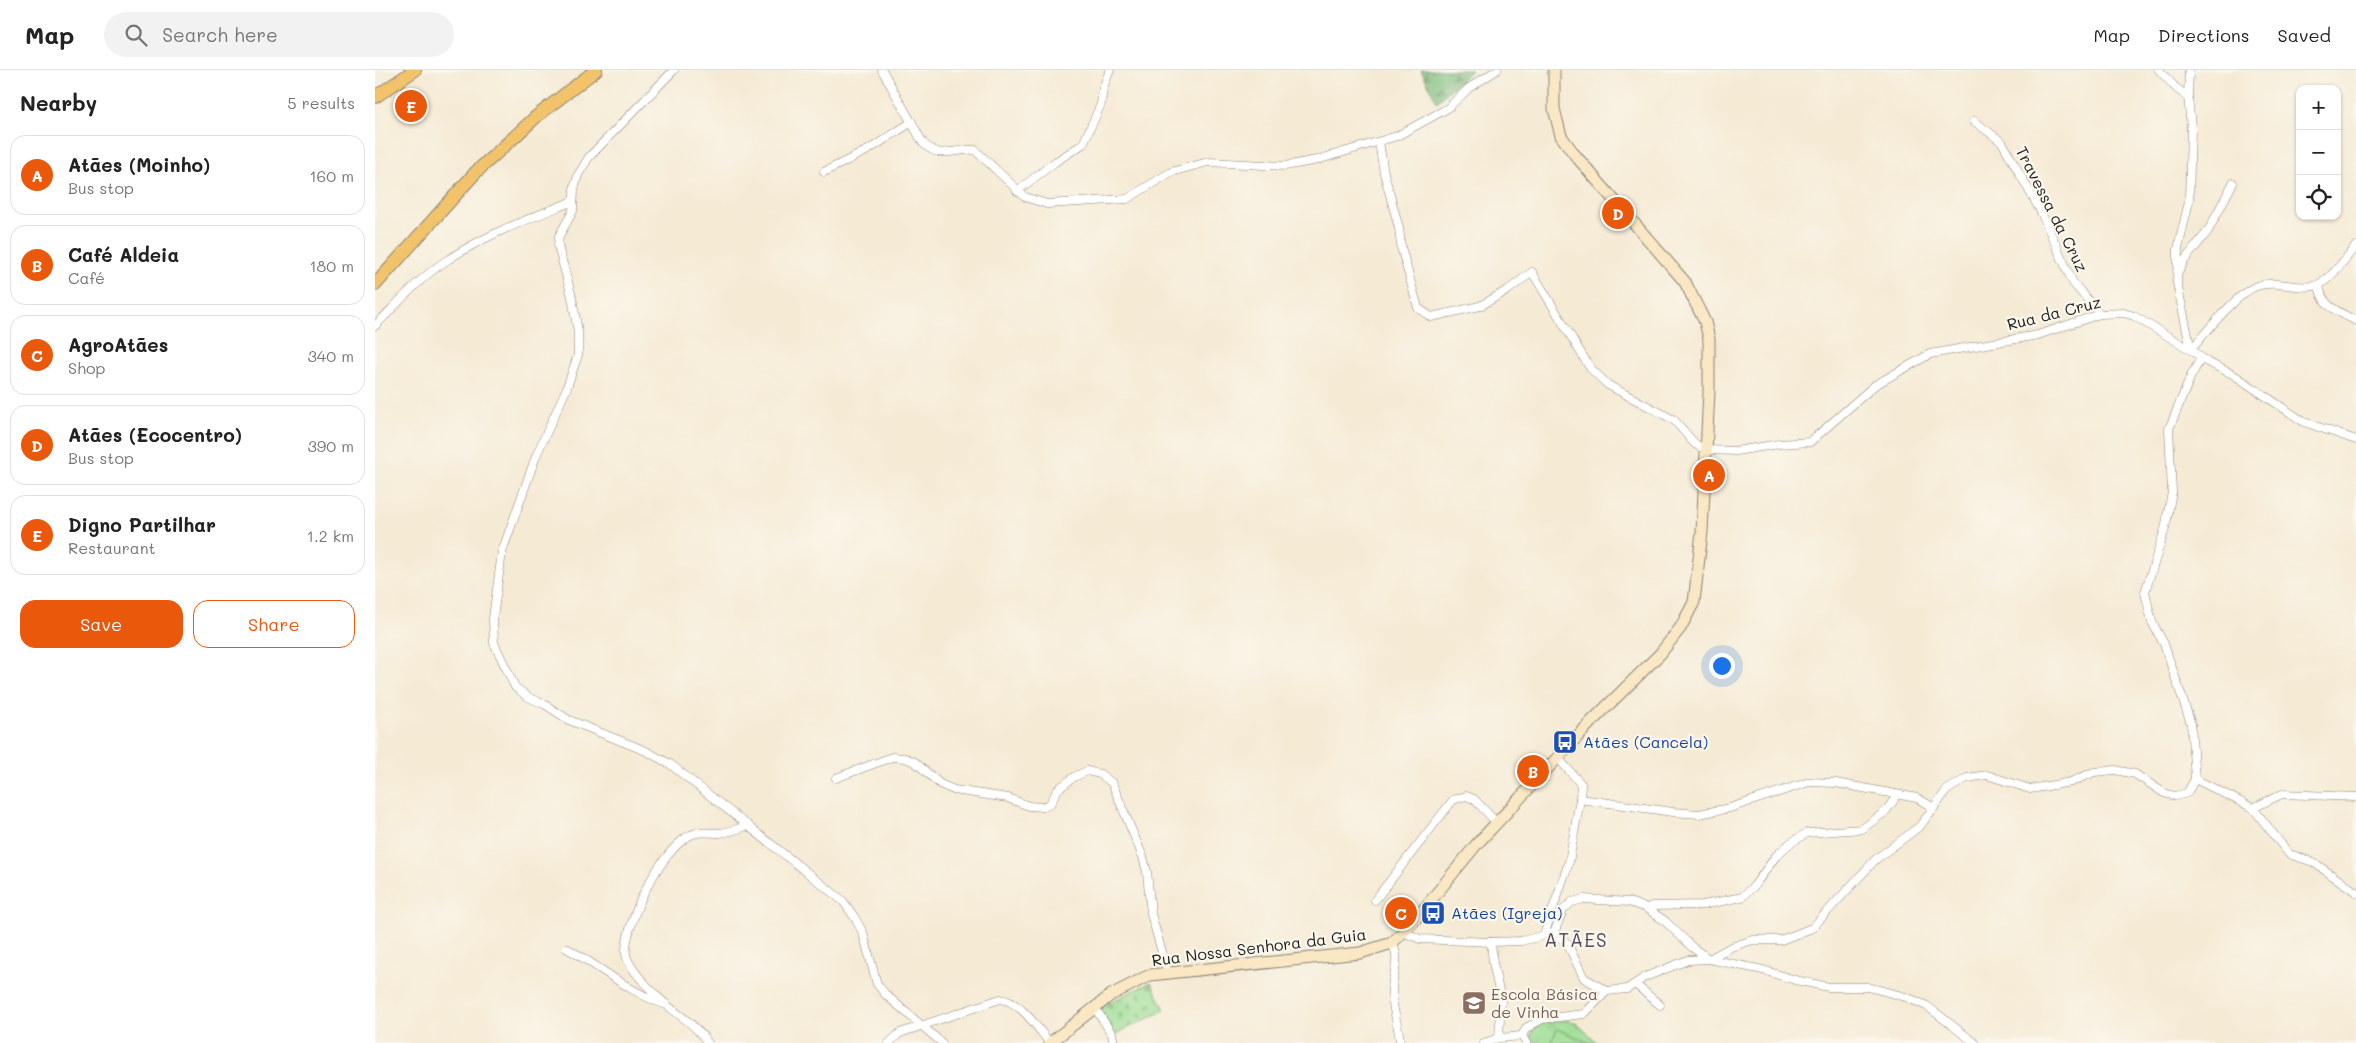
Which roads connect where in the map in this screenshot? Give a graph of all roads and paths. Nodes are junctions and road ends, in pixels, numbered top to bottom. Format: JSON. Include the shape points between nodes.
{"nodes":[{"id":1,"x":415,"y":70,"type":"edge"},
{"id":2,"x":583,"y":70,"type":"edge"},
{"id":3,"x":596,"y":70,"type":"edge"},
{"id":4,"x":675,"y":70,"type":"edge"},
{"id":5,"x":882,"y":70,"type":"edge"},
{"id":6,"x":1110,"y":70,"type":"edge"},
{"id":7,"x":1497,"y":70,"type":"edge"},
{"id":8,"x":1554,"y":70,"type":"edge"},
{"id":9,"x":2159,"y":70,"type":"edge"},
{"id":10,"x":2189,"y":70,"type":"edge"},
{"id":11,"x":2188,"y":97,"type":"junction"},
{"id":12,"x":375,"y":98,"type":"edge"},
{"id":13,"x":1974,"y":121,"type":"dead end"},
{"id":14,"x":912,"y":122,"type":"junction"},
{"id":15,"x":1379,"y":142,"type":"junction"},
{"id":16,"x":824,"y":172,"type":"dead end"},
{"id":17,"x":2233,"y":183,"type":"dead end"},
{"id":18,"x":1017,"y":191,"type":"junction"},
{"id":19,"x":573,"y":201,"type":"junction"},
{"id":20,"x":2356,"y":246,"type":"edge"},
{"id":21,"x":2177,"y":274,"type":"junction"},
{"id":22,"x":375,"y":276,"type":"edge"},
{"id":23,"x":2319,"y":284,"type":"junction"},
{"id":24,"x":375,"y":285,"type":"edge"},
{"id":25,"x":2100,"y":314,"type":"junction"},
{"id":26,"x":2356,"y":321,"type":"edge"},
{"id":27,"x":375,"y":326,"type":"edge"},
{"id":28,"x":2191,"y":350,"type":"junction"},
{"id":29,"x":2201,"y":358,"type":"junction"},
{"id":30,"x":2356,"y":440,"type":"edge"},
{"id":31,"x":1706,"y":450,"type":"junction"},
{"id":32,"x":1558,"y":758,"type":"junction"},
{"id":33,"x":836,"y":778,"type":"dead end"},
{"id":34,"x":2195,"y":779,"type":"junction"},
{"id":35,"x":1895,"y":794,"type":"junction"},
{"id":36,"x":2356,"y":797,"type":"edge"},
{"id":37,"x":1580,"y":799,"type":"junction"},
{"id":38,"x":1934,"y":808,"type":"junction"},
{"id":39,"x":2253,"y":808,"type":"junction"},
{"id":40,"x":1496,"y":822,"type":"junction"},
{"id":41,"x":749,"y":825,"type":"junction"},
{"id":42,"x":2356,"y":892,"type":"edge"},
{"id":43,"x":1375,"y":900,"type":"dead end"},
{"id":44,"x":1646,"y":908,"type":"junction"},
{"id":45,"x":1403,"y":932,"type":"junction"},
{"id":46,"x":1554,"y":933,"type":"junction"},
{"id":47,"x":1544,"y":936,"type":"junction"},
{"id":48,"x":1491,"y":942,"type":"junction"},
{"id":49,"x":1392,"y":943,"type":"junction"},
{"id":50,"x":566,"y":948,"type":"dead end"},
{"id":51,"x":1709,"y":959,"type":"junction"},
{"id":52,"x":1168,"y":973,"type":"junction"},
{"id":53,"x":1635,"y":984,"type":"junction"},
{"id":54,"x":1607,"y":992,"type":"junction"},
{"id":55,"x":1660,"y":1005,"type":"dead end"},
{"id":56,"x":668,"y":1006,"type":"junction"},
{"id":57,"x":1095,"y":1008,"type":"junction"},
{"id":58,"x":923,"y":1026,"type":"junction"},
{"id":59,"x":1499,"y":1038,"type":"junction"},
{"id":60,"x":1524,"y":1039,"type":"edge"},
{"id":61,"x":708,"y":1043,"type":"edge"},
{"id":62,"x":889,"y":1043,"type":"edge"},
{"id":63,"x":942,"y":1043,"type":"edge"},
{"id":64,"x":1050,"y":1043,"type":"edge"},
{"id":65,"x":1114,"y":1043,"type":"edge"},
{"id":66,"x":1400,"y":1043,"type":"edge"},
{"id":67,"x":1484,"y":1043,"type":"edge"},
{"id":68,"x":1975,"y":1043,"type":"edge"}],
"edges":[{"from":1,"to":12,"type":"main road"},
{"from":2,"to":22,"type":"main road","via":[[466,176]]},
{"from":3,"to":24,"type":"main road","via":[[537,116],[476,172]]},
{"from":4,"to":19,"type":"street","via":[[589,157],[578,175]]},
{"from":5,"to":14,"type":"street"},
{"from":6,"to":18,"type":"street","via":[[1101,104],[1083,144]]},
{"from":7,"to":15,"type":"street","via":[[1469,88],[1448,108],[1397,136]]},
{"from":8,"to":31,"type":"main road","name":"Rua Nossa Senhora da Guia","via":[[1554,109],[1561,136],[1685,282],[1705,322],[1710,358]]},
{"from":9,"to":11,"type":"street"},
{"from":10,"to":11,"type":"street"},
{"from":11,"to":21,"type":"street","via":[[2191,128],[2189,201],[2178,249]]},
{"from":13,"to":25,"type":"street","name":"Travessa da Cruz","via":[[2001,142],[2040,210],[2073,282]]},
{"from":14,"to":16,"type":"street","via":[[868,150]]},
{"from":14,"to":18,"type":"street","via":[[923,143],[931,150],[946,154],[975,150]]},
{"from":15,"to":18,"type":"street","via":[[1285,166],[1208,162],[1171,172],[1127,198],[1047,204]]},
{"from":15,"to":31,"type":"street","via":[[1417,308],[1431,317],[1480,306],[1532,272],[1591,368],[1608,385],[1674,420],[1695,444]]},
{"from":17,"to":21,"type":"street","via":[[2208,231]]},
{"from":19,"to":27,"type":"street","via":[[513,225],[447,260]]},
{"from":19,"to":41,"type":"street","via":[[573,211],[559,236],[558,246],[579,332],[578,354],[566,390],[536,456],[502,552],[493,618],[494,643],[515,687],[528,697],[569,720],[670,764]]},
{"from":20,"to":23,"type":"street"},
{"from":21,"to":28,"type":"street"},
{"from":23,"to":26,"type":"street","via":[[2320,296],[2329,306]]},
{"from":23,"to":28,"type":"street","via":[[2255,286]]},
{"from":25,"to":28,"type":"street","name":"Rua da Cruz","via":[[2134,316]]},
{"from":25,"to":31,"type":"street","name":"Rua da Cruz","via":[[2038,335],[1930,354],[1875,384],[1810,442],[1736,451]]},
{"from":28,"to":29,"type":"street","name":"Rua da Cruz"},
{"from":29,"to":30,"type":"street","name":"Rua da Cruz","via":[[2234,375],[2304,422]]},
{"from":29,"to":34,"type":"street","via":[[2169,429],[2172,492],[2165,529],[2145,592],[2152,622],[2164,644],[2191,724]]},
{"from":31,"to":32,"type":"main road","name":"Rua Nossa Senhora da Guia","via":[[1700,558],[1694,602],[1681,628],[1660,654]]},
{"from":32,"to":37,"type":"street","via":[[1581,784]]},
{"from":32,"to":40,"type":"main road","name":"Rua Nossa Senhora da Guia"},
{"from":33,"to":52,"type":"street","via":[[892,757],[905,758],[915,762],[940,784],[954,790],[1043,807],[1050,804],[1058,789],[1074,777],[1087,771],[1100,774],[1112,783],[1143,857],[1151,914]]},
{"from":34,"to":38,"type":"street","via":[[2187,792],[2175,796],[2164,793],[2135,774],[2115,770],[2094,772],[2071,782],[2030,789],[1987,775],[1967,778],[1947,790]]},
{"from":34,"to":39,"type":"street"},
{"from":35,"to":37,"type":"street","via":[[1836,783],[1809,782],[1730,808],[1699,814]]},
{"from":35,"to":38,"type":"street","via":[[1917,798]]},
{"from":35,"to":44,"type":"street","via":[[1885,812],[1862,829],[1807,834],[1789,844],[1742,896],[1703,905]]},
{"from":36,"to":39,"type":"street","via":[[2282,794]]},
{"from":37,"to":47,"type":"street","via":[[1569,862]]},
{"from":38,"to":51,"type":"street","via":[[1920,826],[1876,859],[1812,928],[1781,940],[1753,940]]},
{"from":39,"to":42,"type":"street","via":[[2289,854],[2313,862]]},
{"from":40,"to":43,"type":"street","via":[[1474,799],[1465,796],[1453,800]]},
{"from":40,"to":45,"type":"main road","name":"Rua Nossa Senhora da Guia","via":[[1430,904]]},
{"from":41,"to":56,"type":"street","via":[[722,833],[693,834],[657,868],[643,892],[626,955],[641,978]]},
{"from":41,"to":58,"type":"street","via":[[843,901],[863,933],[877,984]]},
{"from":44,"to":46,"type":"street","via":[[1629,902],[1583,899],[1572,902],[1563,910]]},
{"from":44,"to":51,"type":"street"},
{"from":45,"to":48,"type":"street","via":[[1420,939]]},
{"from":45,"to":49,"type":"main road","name":"Rua Nossa Senhora da Guia"},
{"from":46,"to":47,"type":"street"},
{"from":46,"to":54,"type":"street","via":[[1567,943],[1584,978]]},
{"from":47,"to":48,"type":"street"},
{"from":48,"to":59,"type":"street","via":[[1501,1000]]},
{"from":49,"to":52,"type":"main road","name":"Rua Nossa Senhora da Guia","via":[[1360,953]]},
{"from":49,"to":66,"type":"street","via":[[1397,963],[1392,996]]},
{"from":50,"to":56,"type":"street","via":[[637,993]]},
{"from":51,"to":53,"type":"street","via":[[1688,960]]},
{"from":51,"to":68,"type":"street","via":[[1829,987],[1868,987],[1906,997],[1927,1006]]},
{"from":52,"to":57,"type":"main road","name":"Rua Nossa Senhora da Guia","via":[[1150,975],[1133,982]]},
{"from":53,"to":54,"type":"street","via":[[1627,989]]},
{"from":53,"to":55,"type":"street"},
{"from":54,"to":60,"type":"street","via":[[1584,1014],[1541,1019],[1526,1028]]},
{"from":56,"to":61,"type":"street","via":[[697,1028]]},
{"from":57,"to":64,"type":"main road","name":"Rua Nossa Senhora da Guia"},
{"from":57,"to":65,"type":"street","via":[[1112,1034]]},
{"from":58,"to":62,"type":"street","via":[[900,1033]]},
{"from":58,"to":63,"type":"street"},
{"from":58,"to":64,"type":"street","via":[[932,1020],[991,1001],[1009,1000]]},
{"from":59,"to":60,"type":"street"},
{"from":59,"to":67,"type":"street"}]}
